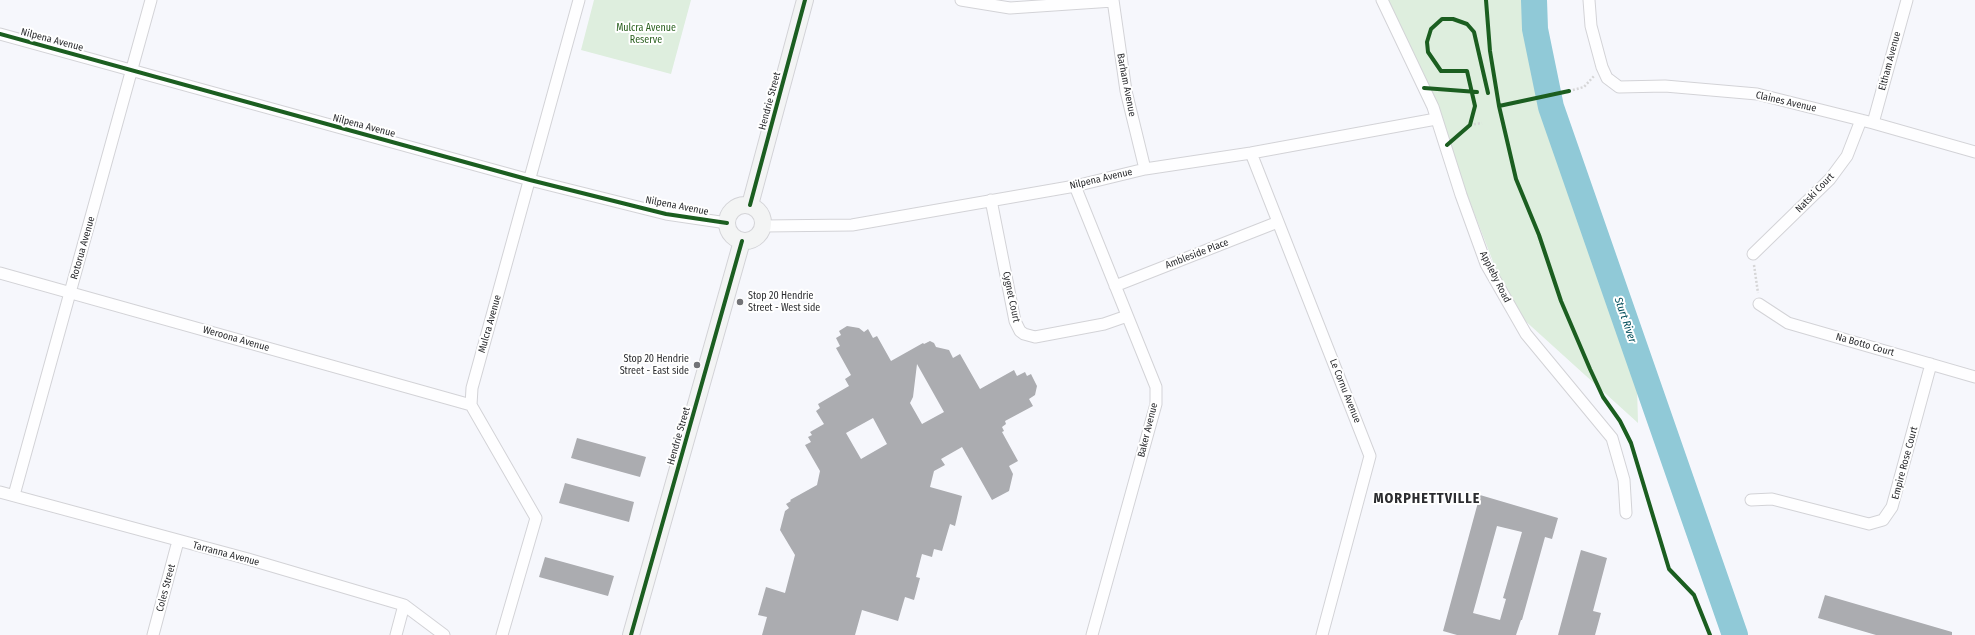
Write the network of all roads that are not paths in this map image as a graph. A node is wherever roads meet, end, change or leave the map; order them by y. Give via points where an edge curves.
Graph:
1 (151, 0) edge
2 (579, 0) edge
3 (805, 0) edge
4 (961, 0) edge
5 (1113, 0) edge
6 (1382, 0) edge
7 (1589, 0) edge
8 (1907, 0) edge
9 (0, 34) edge
10 (132, 71) junction
11 (1436, 119) junction
12 (1860, 120) junction
13 (1873, 123) junction
14 (1975, 152) edge
15 (1251, 153) junction
16 (1145, 169) junction
17 (530, 180) junction
18 (1075, 186) junction
19 (992, 200) junction
20 (750, 205) junction
21 (1278, 222) junction
22 (727, 223) junction
23 (764, 226) junction
24 (742, 242) junction
25 (1753, 254) road end
26 (0, 273) edge
27 (1115, 286) junction
28 (70, 292) junction
29 (1759, 304) road end
30 (1127, 316) junction
31 (1931, 364) junction
32 (1975, 377) edge
33 (471, 405) junction
34 (0, 492) edge
35 (14, 496) junction
36 (1751, 500) dead end
37 (1626, 513) dead end
38 (178, 541) junction
39 (404, 605) junction
40 (153, 635) edge
41 (396, 635) edge
42 (444, 635) edge
43 (502, 635) edge
44 (631, 635) edge
45 (1092, 635) edge
46 (1322, 635) edge

1 - 10 street, Rotorua Avenue
2 - 17 street, Mulcra Avenue
3 - 20 street, Hendrie Street
4 - 5 street, Barham Avenue via 1010,8
5 - 16 street, Barham Avenue via 1126,91
6 - 11 street, Appleby Road via 1433,107
7 - 12 street, Claines Avenue via 1591,26 1602,67 1607,78 1619,87 1665,86 1757,94
8 - 13 street, Eltham Avenue
9 - 10 street, Nilpena Avenue
10 - 17 street, Nilpena Avenue
10 - 28 street, Rotorua Avenue
11 - 15 street, Nilpena Avenue
11 - 37 street, Appleby Road via 1486,264 1526,334 1612,438 1624,480
12 - 13 street, Claines Avenue
12 - 25 street, Natski Court via 1847,156 1830,179
13 - 14 street, Claines Avenue
15 - 16 street, Nilpena Avenue
15 - 21 street, Le Cornu Avenue
16 - 18 street, Nilpena Avenue
17 - 22 street, Nilpena Avenue via 666,214
17 - 33 street, Mulcra Avenue via 472,388
18 - 19 street, Nilpena Avenue
18 - 27 street, Baker Avenue
19 - 23 street, Nilpena Avenue via 852,225
19 - 30 street, Cygnet Court via 1015,321 1020,331 1035,336 1104,324
20 - 22 street via 735,208 728,216
20 - 23 street via 759,211
21 - 27 street, Ambleside Place
21 - 46 street, Le Cornu Avenue via 1370,456
22 - 24 street via 731,235
23 - 24 street via 755,239
24 - 44 street, Hendrie Street
26 - 28 street, Weroona Avenue
27 - 30 street, Baker Avenue
28 - 33 street, Weroona Avenue
28 - 35 street, Rotorua Avenue
29 - 31 street, Na Botto Court via 1788,323
30 - 45 street, Baker Avenue via 1156,387 1156,404
31 - 32 street, Na Botto Court
31 - 36 street, Empire Rose Court via 1892,507 1883,520 1869,524 1772,499
33 - 43 street via 536,518
34 - 35 street, Tarranna Avenue
35 - 38 street, Tarranna Avenue
38 - 39 street, Tarranna Avenue
38 - 40 street, Coles Street
39 - 41 street
39 - 42 street, Tarranna Avenue

